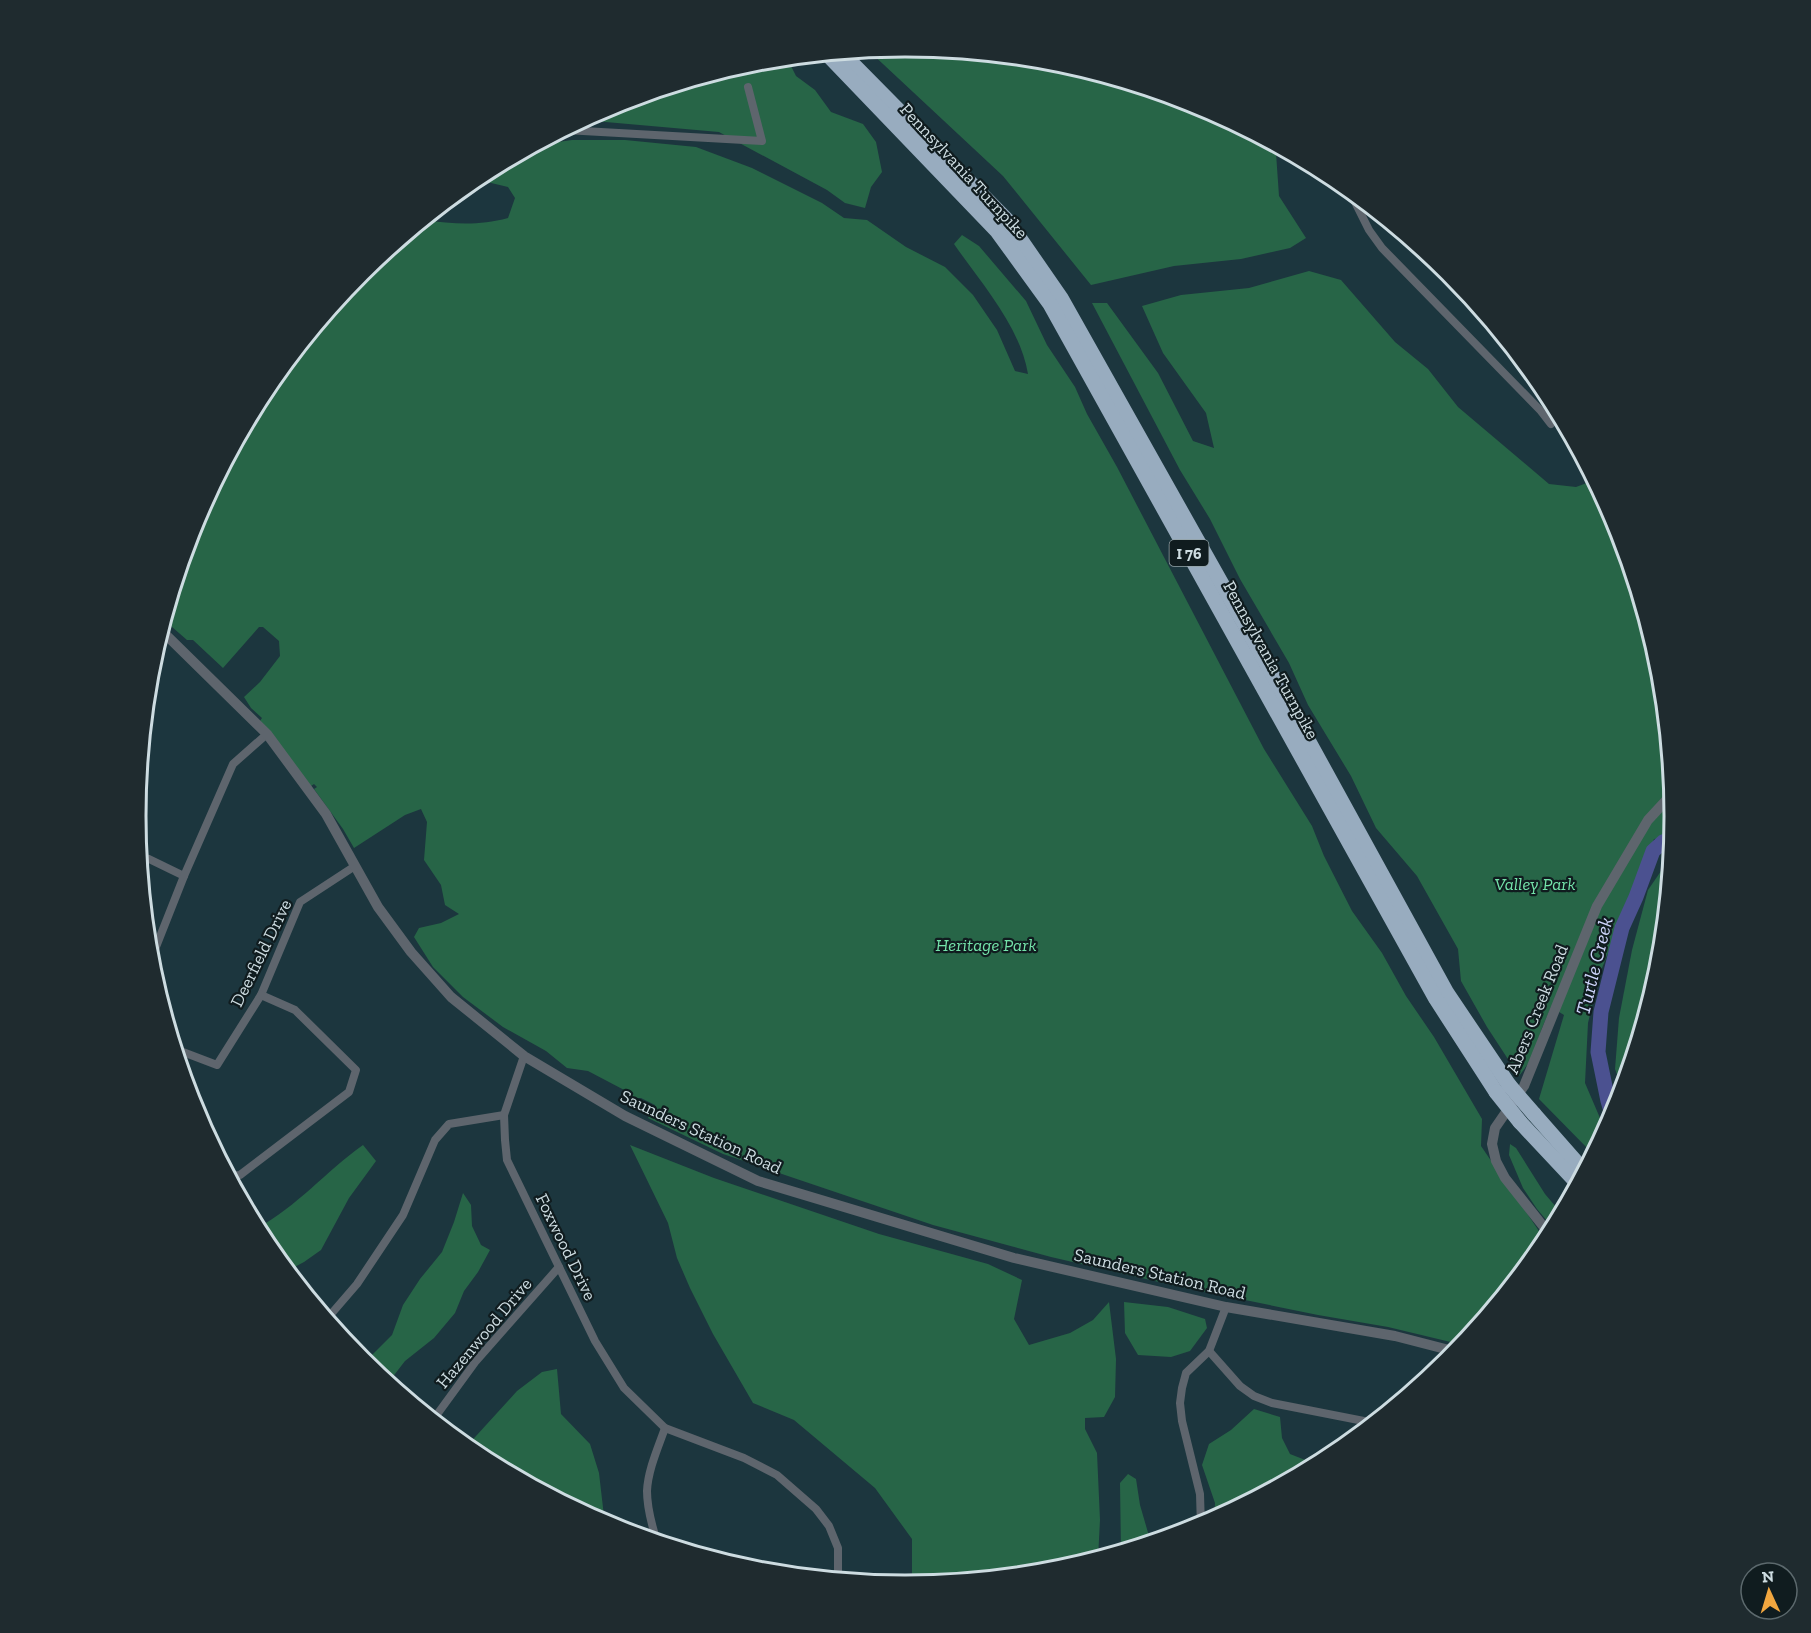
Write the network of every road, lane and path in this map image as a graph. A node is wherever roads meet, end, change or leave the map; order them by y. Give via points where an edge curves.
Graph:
1 (849, 60) edge
2 (834, 61) edge
3 (748, 87) dead end
4 (579, 131) edge
5 (1357, 206) edge
6 (1551, 424) dead end
7 (168, 637) edge
8 (267, 734) junction
9 (1664, 802) edge
10 (149, 859) dead end
11 (355, 866) junction
12 (184, 876) junction
13 (157, 944) edge
14 (261, 995) junction
15 (183, 1052) edge
16 (524, 1056) junction
17 (1502, 1088) junction
18 (504, 1115) junction
19 (1527, 1118) junction
20 (1579, 1166) edge
21 (237, 1175) edge
22 (1573, 1178) edge
23 (1544, 1227) edge
24 (559, 1267) junction
25 (1226, 1307) junction
26 (332, 1313) dead end
27 (1447, 1349) edge
28 (1209, 1351) junction
29 (437, 1414) edge
30 (1365, 1421) edge
31 (665, 1428) junction
32 (1201, 1516) edge
33 (655, 1533) edge
34 (838, 1573) edge

1 - 17 highway, Pennsylvania Turnpike / I 76 via 1007,220 1061,298
2 - 17 highway, Pennsylvania Turnpike / I 76 via 997,231 1050,304 1436,999
3 - 4 street via 762,141
5 - 6 street via 1382,248
7 - 8 street, Saunders Station Road
8 - 11 street, Saunders Station Road via 326,814
8 - 12 street via 233,764
9 - 23 street, Abers Creek Road via 1648,820 1597,906 1524,1086 1495,1128 1492,1144 1496,1161
10 - 12 street
11 - 14 street, Deerfield Drive via 300,902
11 - 16 street, Saunders Station Road via 378,907 444,990
12 - 13 street
14 - 15 street, Deerfield Drive via 217,1065
14 - 21 street via 296,1010 356,1070 349,1092
16 - 18 street, Foxwood Drive
16 - 25 street, Saunders Station Road via 625,1116 758,1181 1014,1258
17 - 19 highway, Pennsylvania Turnpike / I 76, bridge
18 - 24 street, Foxwood Drive via 507,1160
18 - 26 street via 449,1124 435,1140 403,1215 357,1284
19 - 20 highway, Pennsylvania Turnpike / I 76
19 - 22 highway, Pennsylvania Turnpike / I 76
24 - 29 street, Hazenwood Drive via 476,1361
24 - 31 street, Foxwood Drive via 595,1341 624,1389
25 - 27 street, Saunders Station Road via 1395,1336
25 - 28 street
28 - 30 street via 1254,1396
28 - 32 street via 1186,1373 1180,1403 1200,1494
31 - 33 street via 647,1491
31 - 34 street, Foxwood Drive via 777,1475 816,1509 829,1526 838,1548

